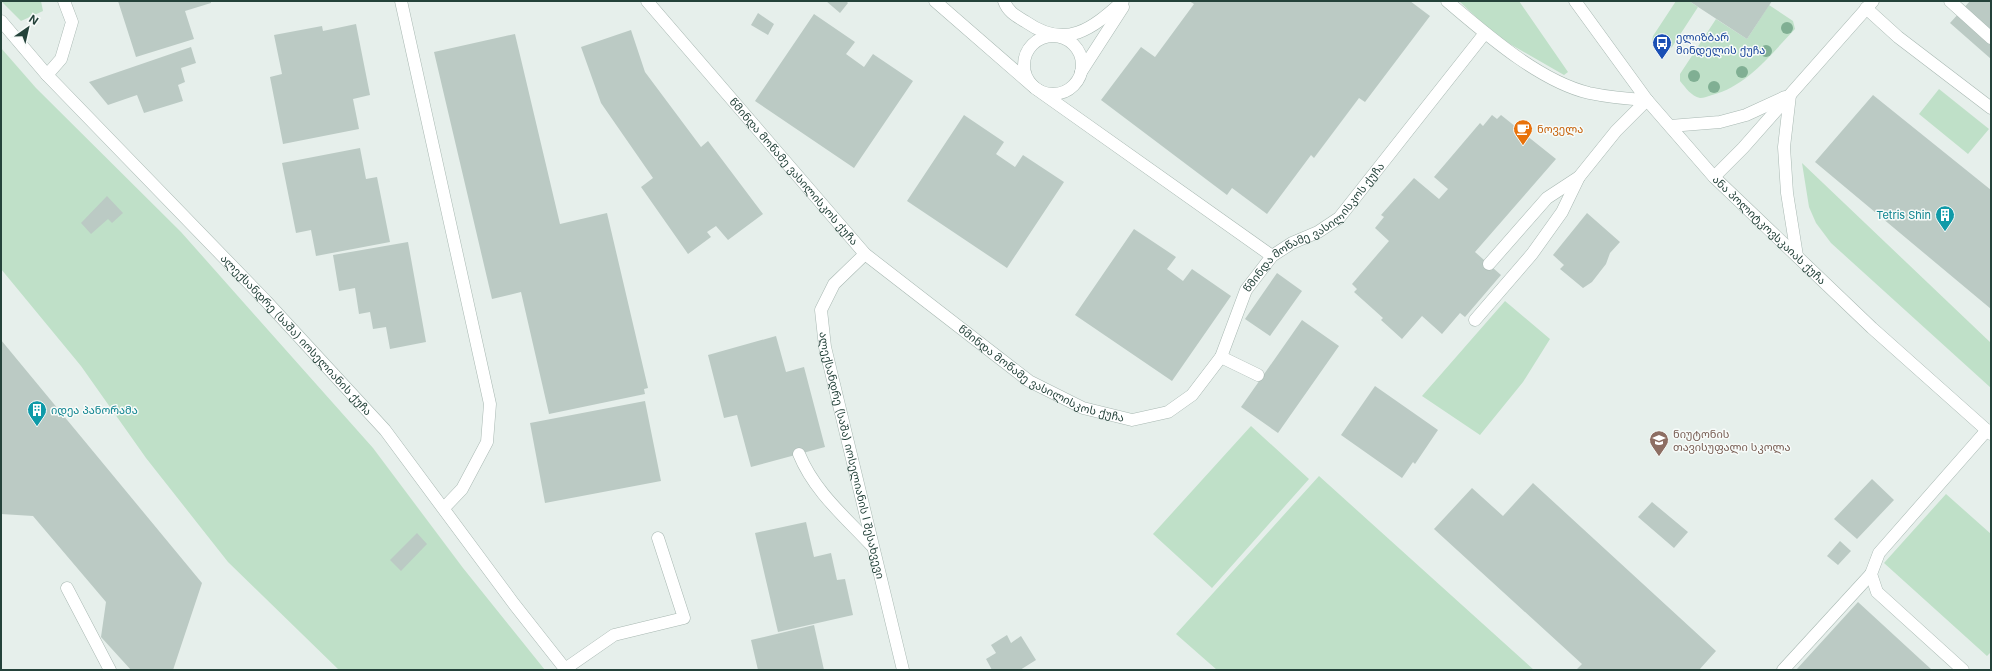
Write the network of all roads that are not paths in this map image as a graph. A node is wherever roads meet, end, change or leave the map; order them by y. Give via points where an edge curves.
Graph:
1 (64, 1) edge
2 (401, 1) edge
3 (647, 1) edge
4 (935, 1) edge
5 (1004, 1) edge
6 (1124, 1) edge
7 (1127, 1) edge
8 (1447, 1) edge
9 (1575, 1) edge
10 (1950, 1) edge
11 (1869, 4) edge
12 (1, 21) edge
13 (1485, 34) junction
14 (1058, 37) junction
15 (1991, 38) edge
16 (1081, 72) junction
17 (47, 75) junction
18 (1035, 88) junction
19 (1790, 95) junction
20 (1647, 100) junction
21 (1991, 108) edge
22 (1670, 126) junction
23 (1579, 177) junction
24 (1714, 178) junction
25 (865, 254) junction
26 (1272, 256) junction
27 (1797, 256) junction
28 (1489, 264) dead end
29 (1476, 320) dead end
30 (1221, 357) junction
31 (1258, 375) dead end
32 (1989, 432) edge
33 (799, 454) dead end
34 (444, 508) junction
35 (658, 538) dead end
36 (872, 545) junction
37 (1871, 574) junction
38 (67, 588) dead end
39 (110, 670) edge
40 (565, 670) edge
41 (903, 670) edge
42 (1783, 670) edge
43 (1963, 670) edge

1 - 17 street via 72,22 61,59
2 - 34 street via 490,404 487,442 462,488
3 - 25 street, წმინდა მოწამე ვასილისკოს ქუჩა
4 - 18 street
5 - 14 street via 1007,9 1030,26
6 - 14 street via 1101,22 1079,33
7 - 16 street
8 - 13 street
9 - 20 street, ანა პოლიტკოვსკაიას ქუჩა
10 - 15 street
11 - 19 street
11 - 21 street via 1898,37
12 - 17 street, ალექსანდრე (საშა) იოსელიანის ქუჩა
13 - 20 street via 1549,77 1573,88 1589,93
13 - 26 street, წმინდა მოწამე ვასილისკოს ქუჩა via 1339,218
14 - 16 street via 1067,40 1079,54
14 - 18 street via 1040,40 1026,54 1024,72
16 - 18 street via 1077,81 1063,93 1044,93
17 - 34 street, ალექსანდრე (საშა) იოსელიანის ქუჩა via 266,301 386,430
18 - 26 street
19 - 22 street via 1746,115 1720,122
19 - 24 street
19 - 27 street via 1784,147 1787,193
20 - 22 street, ანა პოლიტკოვსკაიას ქუჩა
20 - 23 street via 1616,131
22 - 24 street, ანა პოლიტკოვსკაიას ქუჩა
23 - 28 street via 1547,198
23 - 29 street via 1562,212 1536,248
24 - 27 street, ანა პოლიტკოვსკაიას ქუჩა
25 - 30 street, წმინდა მოწამე ვასილისკოს ქუჩა via 1029,381 1083,408 1132,420 1168,412 1192,395
25 - 36 street, ალექსანდრე (საშა) იოსელიანის I შესახვევი via 834,284 821,310 825,347
26 - 30 street, წმინდა მოწამე ვასილისკოს ქუჩა via 1246,290
27 - 32 street, ანა პოლიტკოვსკაიას ქუჩა via 1872,328
30 - 31 street
32 - 37 street via 1879,553
33 - 36 street via 805,468 824,495
34 - 40 street, ალექსანდრე (საშა) იოსელიანის ქუჩა
35 - 40 street via 684,618 614,635
36 - 41 street, ალექსანდრე (საშა) იოსელიანის I შესახვევი
37 - 42 street
37 - 43 street via 1877,592
38 - 39 street

